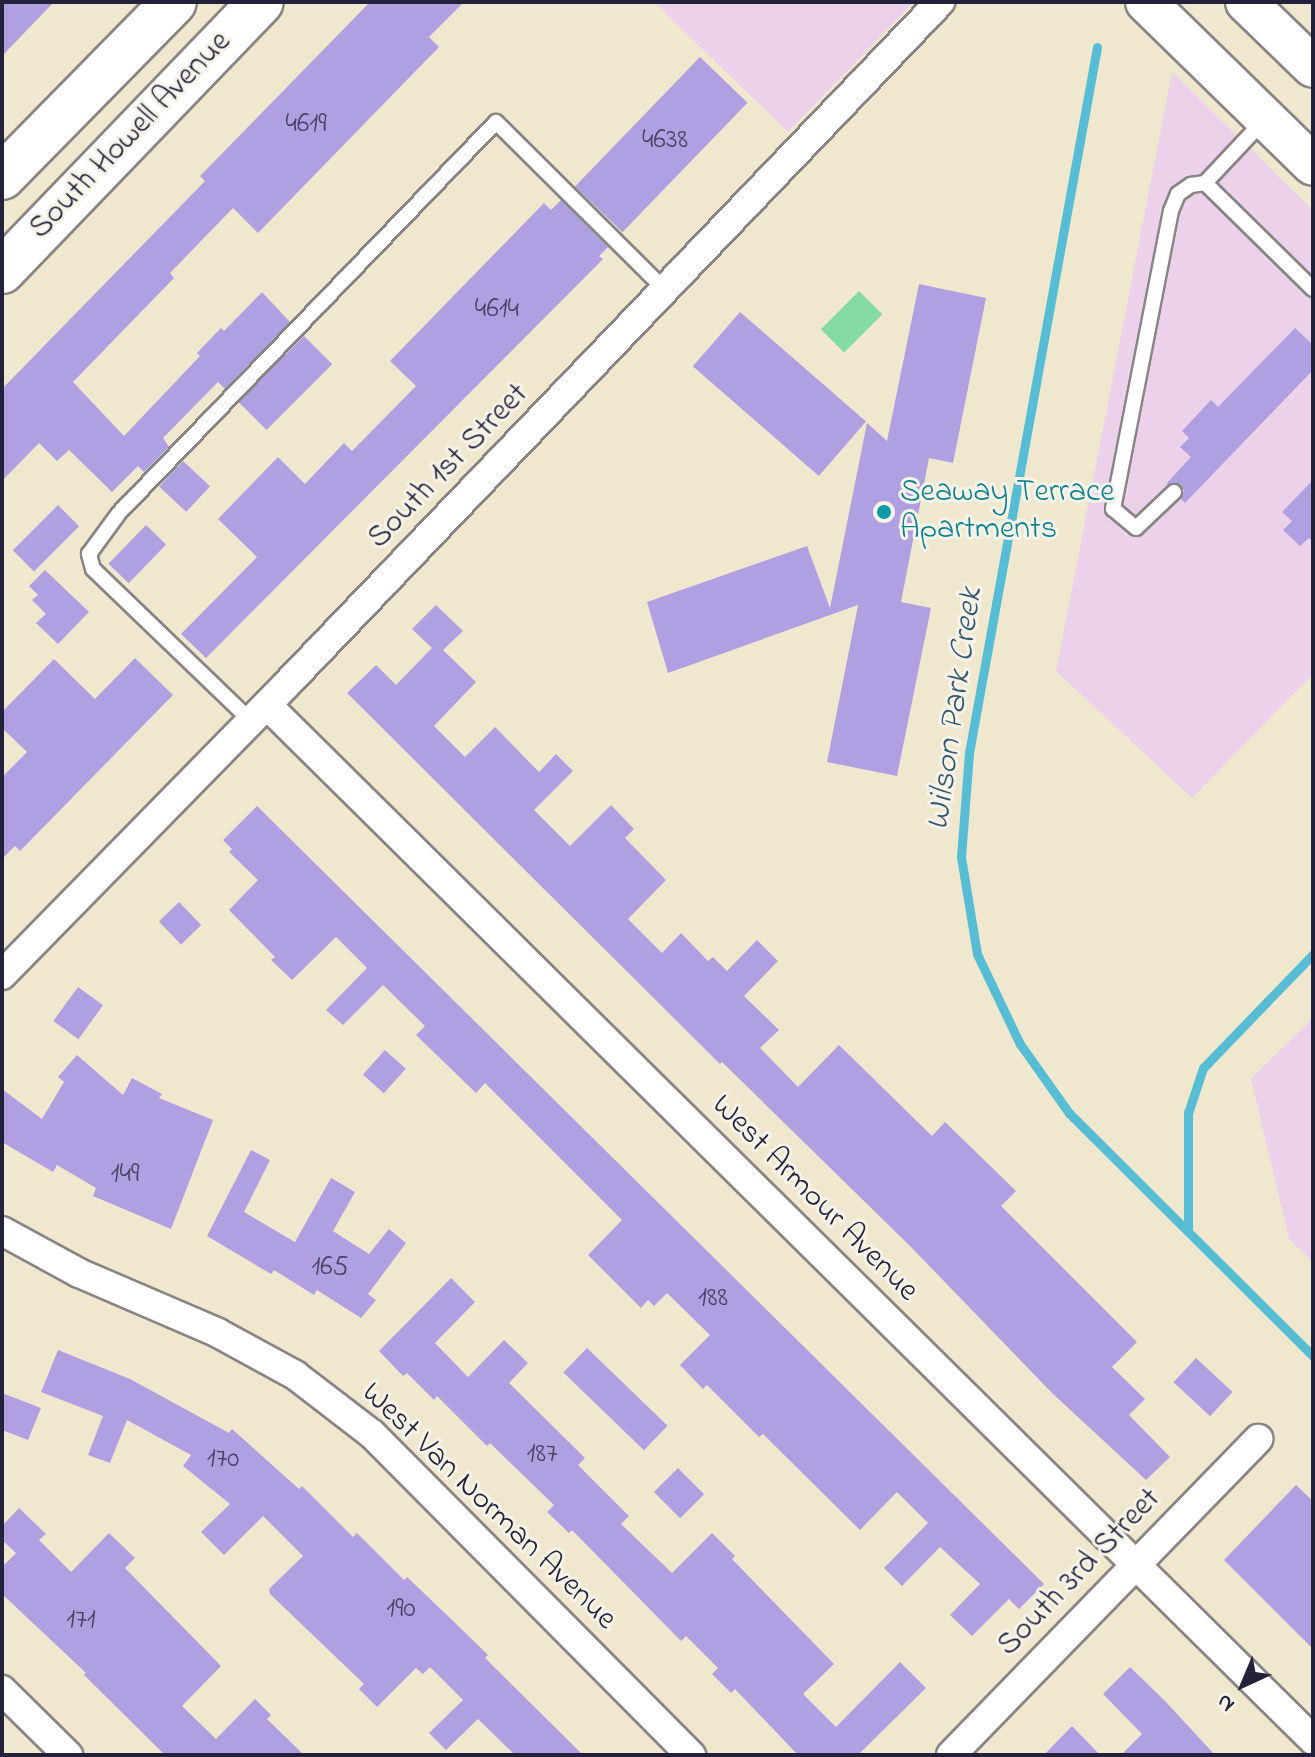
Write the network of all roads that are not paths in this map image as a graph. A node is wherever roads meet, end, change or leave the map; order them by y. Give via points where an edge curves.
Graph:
1 (261, 2) edge
2 (940, 2) edge
3 (1146, 2) edge
4 (1246, 2) edge
5 (170, 6) edge
6 (211, 54) junction
7 (1313, 67) edge
8 (1265, 118) junction
9 (1313, 165) edge
10 (2, 177) edge
11 (1205, 183) junction
12 (2, 271) edge
13 (1313, 289) edge
14 (665, 290) junction
15 (1174, 492) dead end
16 (258, 713) junction
17 (2, 975) edge
18 (2, 1231) edge
19 (1258, 1439) dead end
20 (1135, 1565) junction
21 (2, 1690) edge
22 (1313, 1740) edge
23 (68, 1755) edge
24 (691, 1755) edge
25 (951, 1755) edge

1 - 6 main road, South Howell Avenue
2 - 14 street, South 1st Street
3 - 8 main road
4 - 7 main road
5 - 6 main road
5 - 10 main road, South Howell Avenue
6 - 12 main road, South Howell Avenue
8 - 9 main road
8 - 11 lane
11 - 13 lane
11 - 15 lane via 1178,194 1171,211 1113,509 1136,528
14 - 16 street, South 1st Street
14 - 16 lane via 496,122 119,513 89,554 93,569
16 - 17 street, South 1st Street
16 - 20 street, West Armour Avenue
18 - 24 street, West Van Norman Avenue via 295,1375 372,1434
19 - 20 street, South 3rd Street
20 - 22 street, West Armour Avenue
20 - 25 street, South 3rd Street
21 - 23 street

